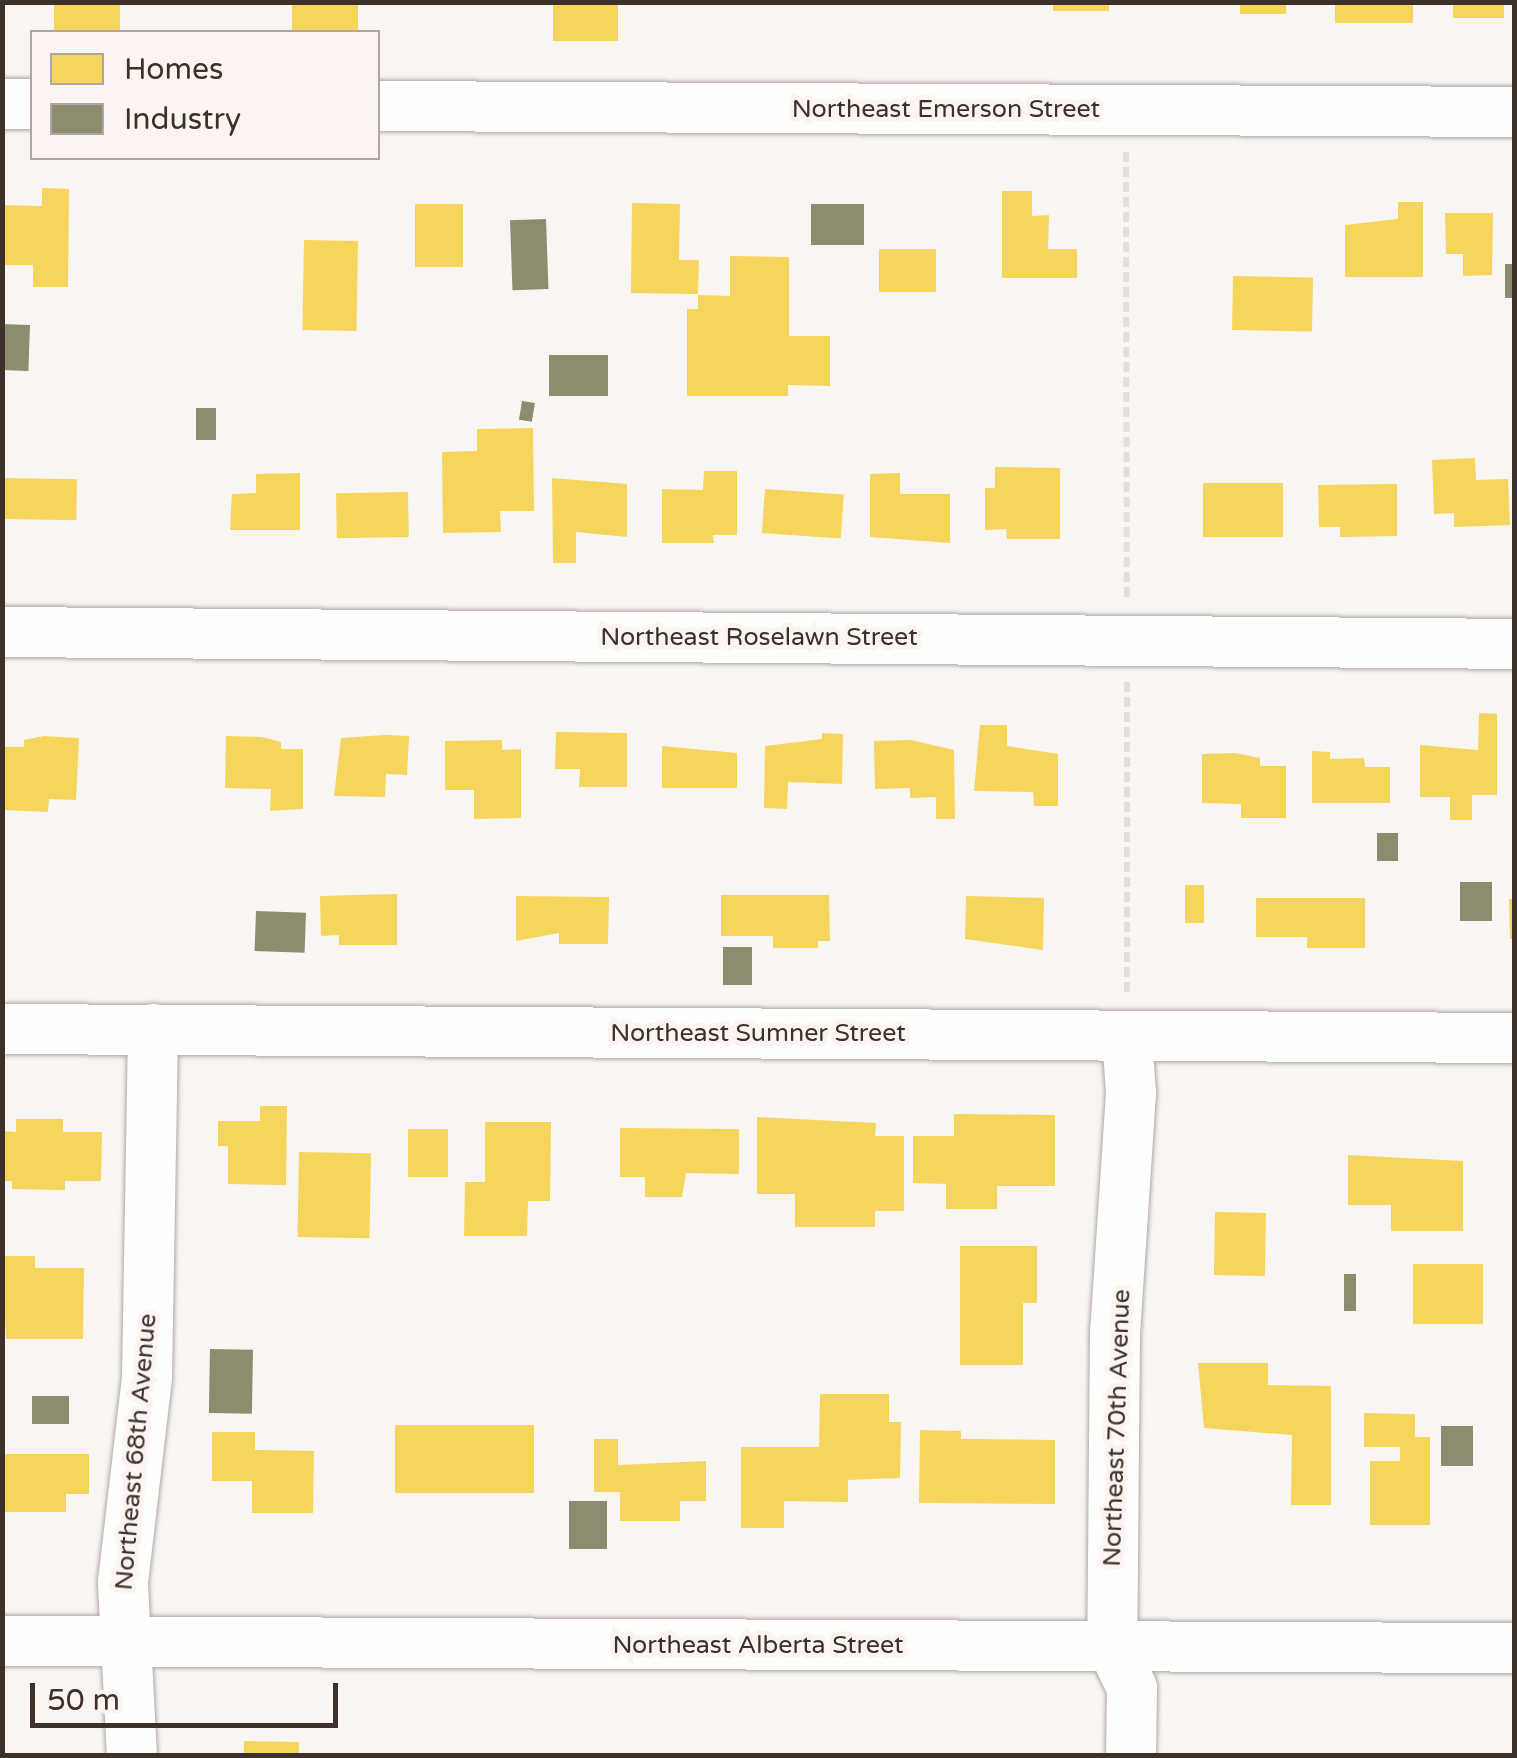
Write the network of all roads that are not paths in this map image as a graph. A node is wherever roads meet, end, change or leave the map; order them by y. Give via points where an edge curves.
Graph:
1 (2, 104) edge
2 (30, 104) edge
3 (380, 106) edge
4 (1514, 112) edge
5 (2, 632) edge
6 (1514, 644) edge
7 (2, 1029) edge
8 (153, 1029) junction
9 (1127, 1036) junction
10 (1514, 1038) edge
11 (2, 1641) edge
12 (122, 1642) junction
13 (1112, 1646) junction
14 (1514, 1648) edge
15 (132, 1756) edge
16 (1131, 1756) edge

1 - 2 street
3 - 4 street, Northeast Emerson Street
5 - 6 street, Northeast Roselawn Street
7 - 8 street, Northeast Sumner Street
8 - 9 street, Northeast Sumner Street
8 - 12 street, Northeast 68th Avenue via 147,1377
9 - 10 street, Northeast Sumner Street
9 - 13 street, Northeast 70th Avenue via 1131,1092 1115,1330
11 - 12 street, Northeast Alberta Street
12 - 13 street, Northeast Alberta Street
12 - 15 street, Northeast 68th Avenue
13 - 14 street, Northeast Alberta Street
13 - 16 street, Northeast 70th Avenue via 1132,1688

